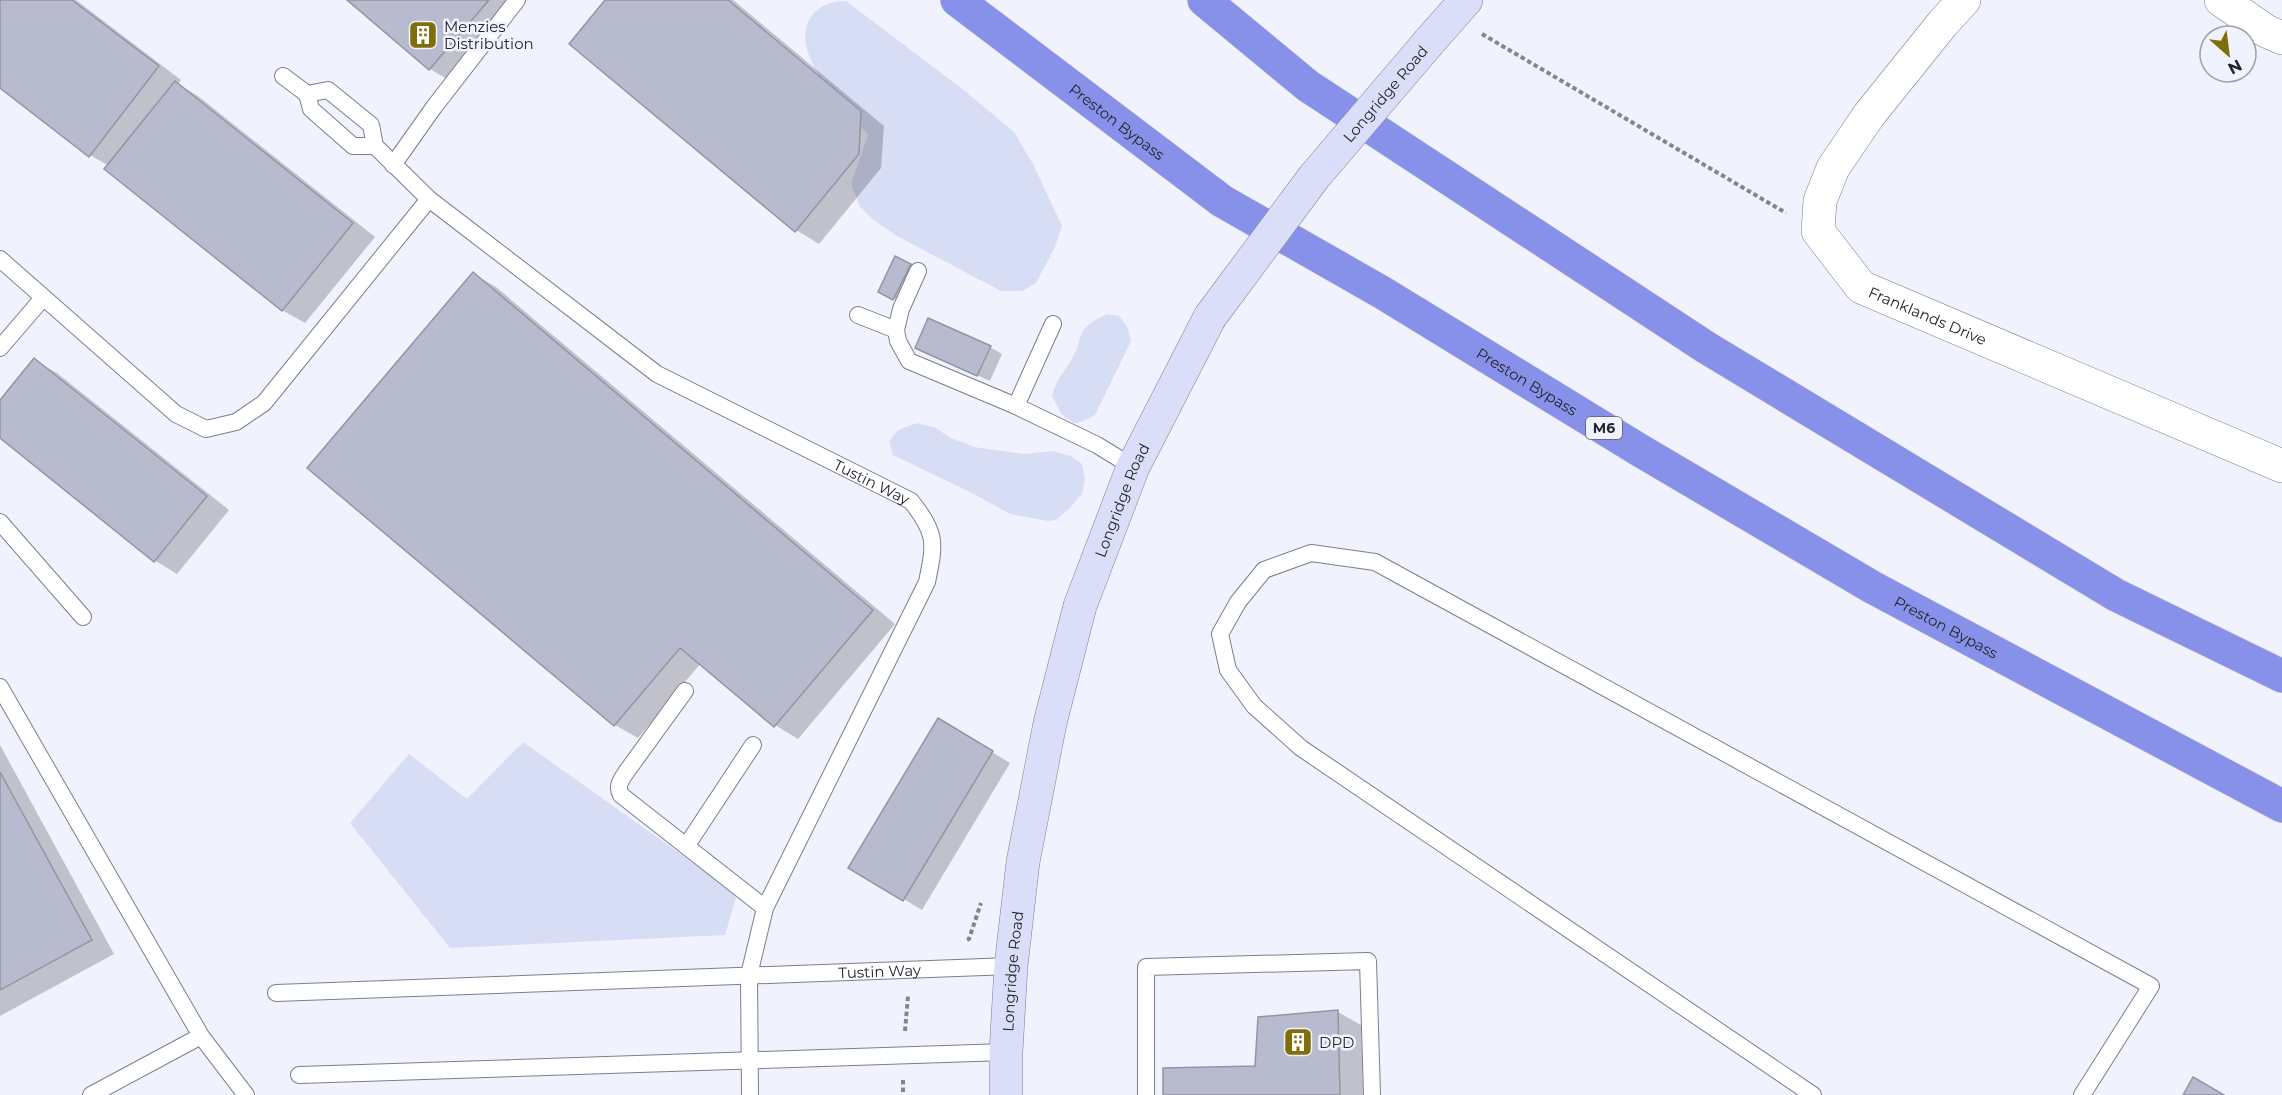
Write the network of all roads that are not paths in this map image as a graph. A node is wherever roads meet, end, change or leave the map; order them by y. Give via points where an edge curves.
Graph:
1 (517, 0) edge
2 (957, 0) edge
3 (1204, 0) edge
4 (1964, 0) edge
5 (2221, 0) edge
6 (1459, 8) edge
7 (2282, 38) edge
8 (284, 76) dead end
9 (308, 94) junction
10 (375, 146) junction
11 (393, 165) junction
12 (429, 199) junction
13 (0, 259) edge
14 (918, 271) dead end
15 (44, 298) junction
16 (858, 315) dead end
17 (1053, 324) dead end
18 (896, 330) junction
19 (0, 348) edge
20 (1016, 406) junction
21 (1133, 466) junction
22 (2282, 466) edge
23 (0, 522) edge
24 (83, 617) dead end
25 (2282, 676) edge
26 (0, 687) edge
27 (685, 691) dead end
28 (753, 745) dead end
29 (2282, 806) edge
30 (687, 845) junction
31 (765, 908) junction
32 (1011, 966) junction
33 (748, 975) junction
34 (276, 993) dead end
35 (201, 1036) junction
36 (1006, 1052) junction
37 (750, 1061) junction
38 (299, 1075) dead end
39 (91, 1095) edge
40 (246, 1095) edge
41 (750, 1095) edge
42 (1006, 1095) edge
43 (1146, 1095) edge
44 (1372, 1095) edge
45 (1813, 1095) edge
46 (2082, 1095) edge

1 - 11 lane
2 - 29 highway, Preston Bypass / M6 via 1222,201 1383,293 1872,587
3 - 25 highway via 1308,86 1707,348 2116,596
4 - 22 street, Franklands Drive via 1869,115 1833,168 1820,201 1818,231 1861,287
5 - 7 street
6 - 21 main road, Longridge Road, bridge via 1314,177 1210,317
8 - 9 lane
9 - 10 lane via 311,109 353,146
9 - 10 lane, Tustin Way via 328,90 370,125
10 - 11 lane, Tustin Way
11 - 12 lane, Tustin Way
12 - 15 lane via 264,403 236,422 206,429 176,414
12 - 31 lane, Tustin Way via 657,374 911,501 927,521 934,549 927,582
13 - 15 lane
14 - 18 lane
15 - 19 lane
16 - 18 lane
17 - 20 lane
18 - 20 lane via 909,361
20 - 21 lane
21 - 32 main road, Longridge Road via 1080,606 1050,723 1023,862
23 - 24 lane
26 - 35 lane
27 - 30 lane via 618,789
28 - 30 lane
30 - 31 lane
31 - 33 lane, Tustin Way
32 - 33 lane, Tustin Way
32 - 36 main road, Longridge Road
33 - 34 lane
33 - 37 lane, Tustin Way
35 - 39 lane
35 - 40 lane
36 - 37 lane
36 - 42 main road, Longridge Road
37 - 38 lane
37 - 41 lane, Tustin Way
43 - 44 lane via 1146,966 1368,961
45 - 46 lane via 1301,748 1254,706 1228,670 1220,634 1238,602 1264,570 1311,553 1375,562 2151,986

